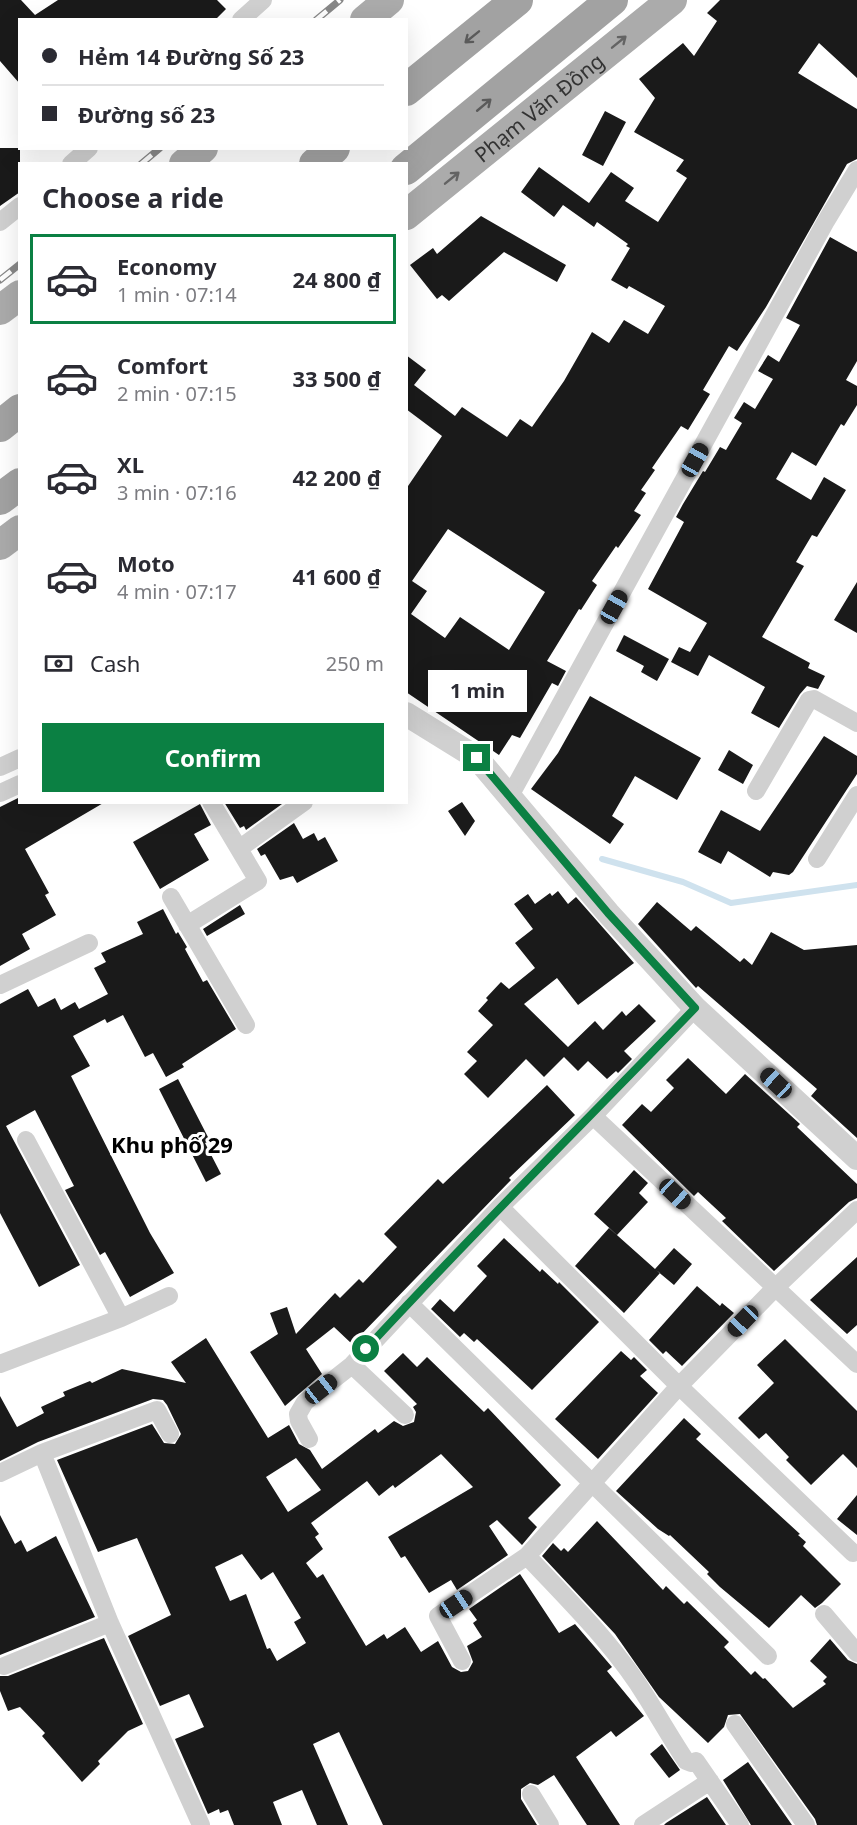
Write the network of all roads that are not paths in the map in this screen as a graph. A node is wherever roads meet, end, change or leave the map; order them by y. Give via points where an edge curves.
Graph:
1 (263, 0) edge
2 (389, 0) edge
3 (517, 0) edge
4 (612, 0) edge
5 (672, 0) edge
6 (243, 18) edge
7 (367, 18) edge
8 (408, 88) edge
9 (87, 150) edge
10 (201, 150) edge
11 (332, 150) edge
12 (73, 162) edge
13 (186, 162) edge
14 (317, 162) edge
15 (408, 167) edge
16 (857, 170) edge
17 (18, 208) edge
18 (408, 213) edge
19 (0, 222) edge
20 (18, 296) edge
21 (0, 310) edge
22 (18, 412) edge
23 (0, 426) edge
24 (18, 486) edge
25 (0, 499) edge
26 (18, 532) edge
27 (0, 546) edge
28 (408, 715) edge
29 (857, 723) edge
30 (18, 759) edge
31 (0, 767) edge
32 (18, 785) edge
33 (756, 791) dead end
34 (0, 793) edge
35 (857, 795) edge
36 (510, 796) junction
37 (212, 804) edge
38 (301, 804) edge
39 (240, 848) junction
40 (817, 859) dead end
41 (171, 897) dead end
42 (187, 925) junction
43 (89, 943) dead end
44 (0, 985) edge
45 (695, 1008) junction
46 (246, 1025) dead end
47 (593, 1116) junction
48 (26, 1140) dead end
49 (857, 1158) edge
50 (500, 1207) junction
51 (857, 1209) edge
52 (775, 1288) junction
53 (169, 1296) dead end
54 (409, 1303) junction
55 (121, 1318) junction
56 (0, 1364) edge
57 (857, 1364) edge
58 (352, 1365) junction
59 (679, 1386) junction
60 (405, 1415) dead end
61 (170, 1434) dead end
62 (309, 1439) dead end
63 (42, 1453) junction
64 (0, 1473) edge
65 (591, 1484) junction
66 (853, 1553) dead end
67 (527, 1556) junction
68 (824, 1614) dead end
69 (110, 1623) junction
70 (857, 1653) edge
71 (768, 1656) dead end
72 (462, 1661) dead end
73 (4, 1666) dead end
74 (735, 1724) dead end
75 (710, 1781) junction
76 (531, 1794) dead end
77 (201, 1825) edge
78 (550, 1825) edge
79 (643, 1825) edge
80 (740, 1825) edge
81 (806, 1825) edge

1 - 6 street
2 - 7 main road
3 -> 8 highway
15 -> 4 highway, Phạm Văn Đồng
18 -> 5 main road, Phạm Văn Đồng
9 - 12 street
10 - 13 main road
11 - 14 highway
16 - 36 street
17 - 19 street
20 - 21 main road
22 - 23 highway
24 - 25 highway
26 - 27 main road
28 - 36 street via 477,758
29 - 33 street via 814,699 807,702
30 - 31 street
32 - 34 street
35 - 40 street
36 - 45 street via 608,913
37 - 39 street
38 - 39 street
39 - 42 street via 258,881
41 - 42 street
42 - 46 street
43 - 44 street
45 - 47 street
45 - 49 street
47 - 50 street
47 - 52 street
48 - 55 street
50 - 54 street
50 - 59 street
51 - 52 street
52 - 57 street
52 - 59 street
53 - 55 street
54 - 58 street
54 - 65 street
55 - 56 street
58 - 60 street
58 - 62 street via 305,1402 298,1414
59 - 65 street
59 - 66 street
61 - 63 street via 157,1410
63 - 64 street
63 - 69 street
65 - 67 street
65 - 71 street
67 - 72 street via 438,1616
67 - 75 street via 593,1627 647,1697 686,1761 694,1762
68 - 70 street
69 - 73 street
69 - 77 street
74 - 81 street
75 - 79 street
75 - 80 street
76 - 78 street

